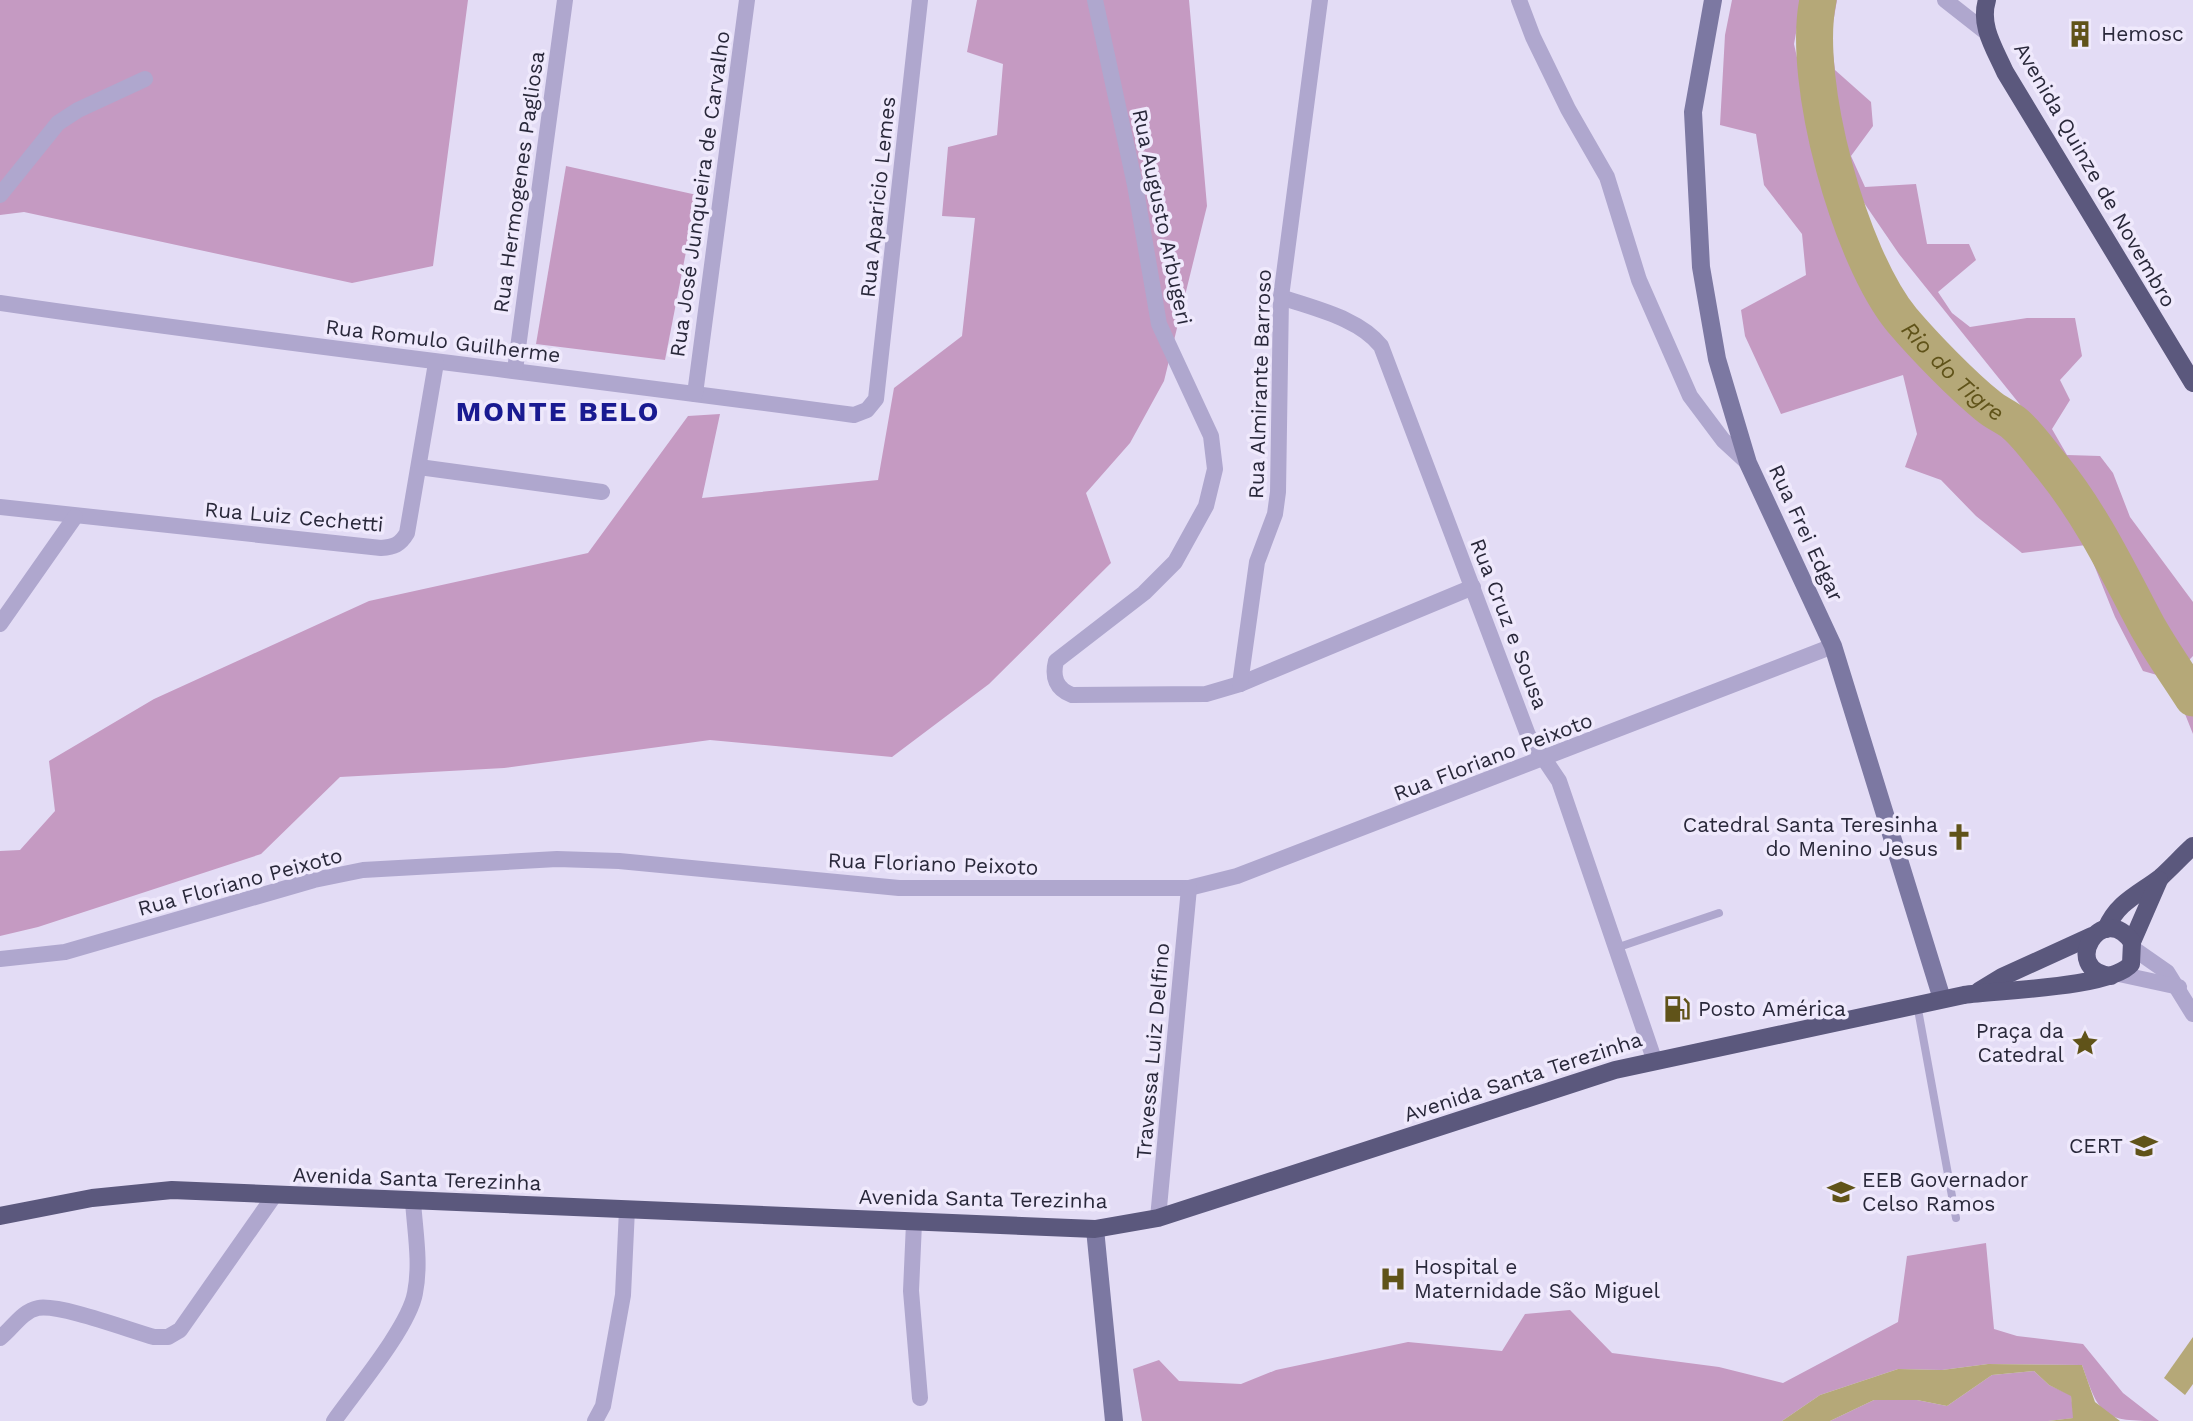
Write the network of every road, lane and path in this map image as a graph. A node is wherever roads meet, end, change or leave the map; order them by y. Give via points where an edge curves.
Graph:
1 (565, 0) edge
2 (747, 0) edge
3 (920, 0) edge
4 (1095, 0) edge
5 (1320, 0) edge
6 (1519, 0) edge
7 (1713, 0) edge
8 (1945, 0) edge
9 (1987, 0) edge
10 (1987, 33) junction
11 (145, 79) dead end
12 (0, 195) edge
13 (1282, 296) junction
14 (0, 303) edge
15 (436, 363) junction
16 (516, 370) junction
17 (2193, 383) edge
18 (695, 394) junction
19 (876, 399) joint
20 (1748, 463) junction
21 (419, 467) junction
22 (601, 492) dead end
23 (0, 507) edge
24 (75, 517) junction
25 (1473, 587) junction
26 (0, 624) edge
27 (1833, 646) junction
28 (1240, 684) junction
29 (1543, 761) junction
30 (2193, 846) edge
31 (2161, 876) junction
32 (1189, 888) junction
33 (1719, 913) dead end
34 (2099, 933) junction
35 (2133, 946) junction
36 (1616, 948) junction
37 (0, 959) edge
38 (2115, 975) junction
39 (2179, 987) junction
40 (1977, 993) junction
41 (1942, 999) junction
42 (1917, 1004) junction
43 (2193, 1014) edge
44 (1654, 1059) junction
45 (274, 1196) junction
46 (413, 1201) junction
47 (628, 1209) junction
48 (0, 1216) edge
49 (1158, 1218) junction
50 (1956, 1218) dead end
51 (914, 1223) junction
52 (1095, 1229) junction
53 (0, 1338) edge
54 (920, 1398) dead end
55 (334, 1421) edge
56 (596, 1421) edge
57 (1114, 1421) edge

1 - 16 street, Rua Hermogenes Pagliosa
2 - 18 street, Rua José Junqueira de Carvalho
3 - 19 street, Rua Aparicio Lemes
4 - 28 street, Rua Augusto Arbugeri via 1159,324 1212,436 1215,469 1206,506 1175,562 1152,586 1056,661 1053,673 1062,691 1072,695 1206,694
5 - 13 street, Rua Almirante Barroso
6 - 20 street, Rua Frei Edgar via 1562,97 1607,177 1639,280 1690,396 1723,440
7 - 20 street via 1693,112 1701,268 1717,359
8 - 10 street, Avenida Quinze de Novembro
9 - 10 main road
10 - 17 main road, Avenida Quinze de Novembro via 2005,72
11 - 12 street via 58,123
13 - 25 street, Rua Cruz e Sousa via 1358,326 1381,346
13 - 28 street, Rua Almirante Barroso via 1278,492 1258,562
14 - 15 street, Rua Romulo Guilherme
15 - 16 street, Rua Romulo Guilherme
15 - 21 street, Rua Luiz Cechetti
16 - 18 street, Rua Romulo Guilherme
18 - 19 street, Rua Romulo Guilherme via 854,415 867,410
20 - 27 street, Rua Frei Edgar
21 - 22 street
21 - 24 street, Rua Luiz Cechetti via 407,533 393,547
23 - 24 street, Rua Luiz Cechetti
24 - 26 street
25 - 28 street, Rua Augusto Arbugeri
25 - 29 street, Rua Cruz e Sousa via 1528,735
27 - 29 street, Rua Floriano Peixoto
27 - 41 street, Rua Frei Edgar
29 - 32 street, Rua Floriano Peixoto via 1237,876
29 - 36 street, Rua Cruz e Sousa via 1559,781
30 - 31 main road
31 - 34 main road via 2123,902
31 - 35 main road
32 - 37 street, Rua Floriano Peixoto via 899,888 557,859 363,870 65,951
32 - 49 street, Travessa Luiz Delfino
33 - 36 lane
34 - 35 main road via 2121,931
34 - 38 main road via 2088,943 2087,959 2096,972
34 - 40 main road, Avenida Santa Terezinha
35 - 38 main road via 2131,964
35 - 39 street
36 - 44 street, Rua Cruz e Sousa
38 - 39 street
38 - 40 main road, Avenida Santa Terezinha
39 - 43 street
40 - 41 main road, Avenida Santa Terezinha
41 - 42 main road, Avenida Santa Terezinha
42 - 44 main road, Avenida Santa Terezinha
42 - 50 lane
44 - 49 main road, Avenida Santa Terezinha
45 - 46 main road, Avenida Santa Terezinha
45 - 48 main road, Avenida Santa Terezinha via 172,1190 92,1198
45 - 53 street via 180,1330 169,1337 39,1308 26,1313
46 - 47 main road, Avenida Santa Terezinha
46 - 55 street via 418,1265 415,1297 403,1323
47 - 51 main road, Avenida Santa Terezinha
47 - 56 street via 623,1295 603,1406
49 - 52 main road, Avenida Santa Terezinha
51 - 52 main road, Avenida Santa Terezinha
51 - 54 street via 911,1290
52 - 57 street

